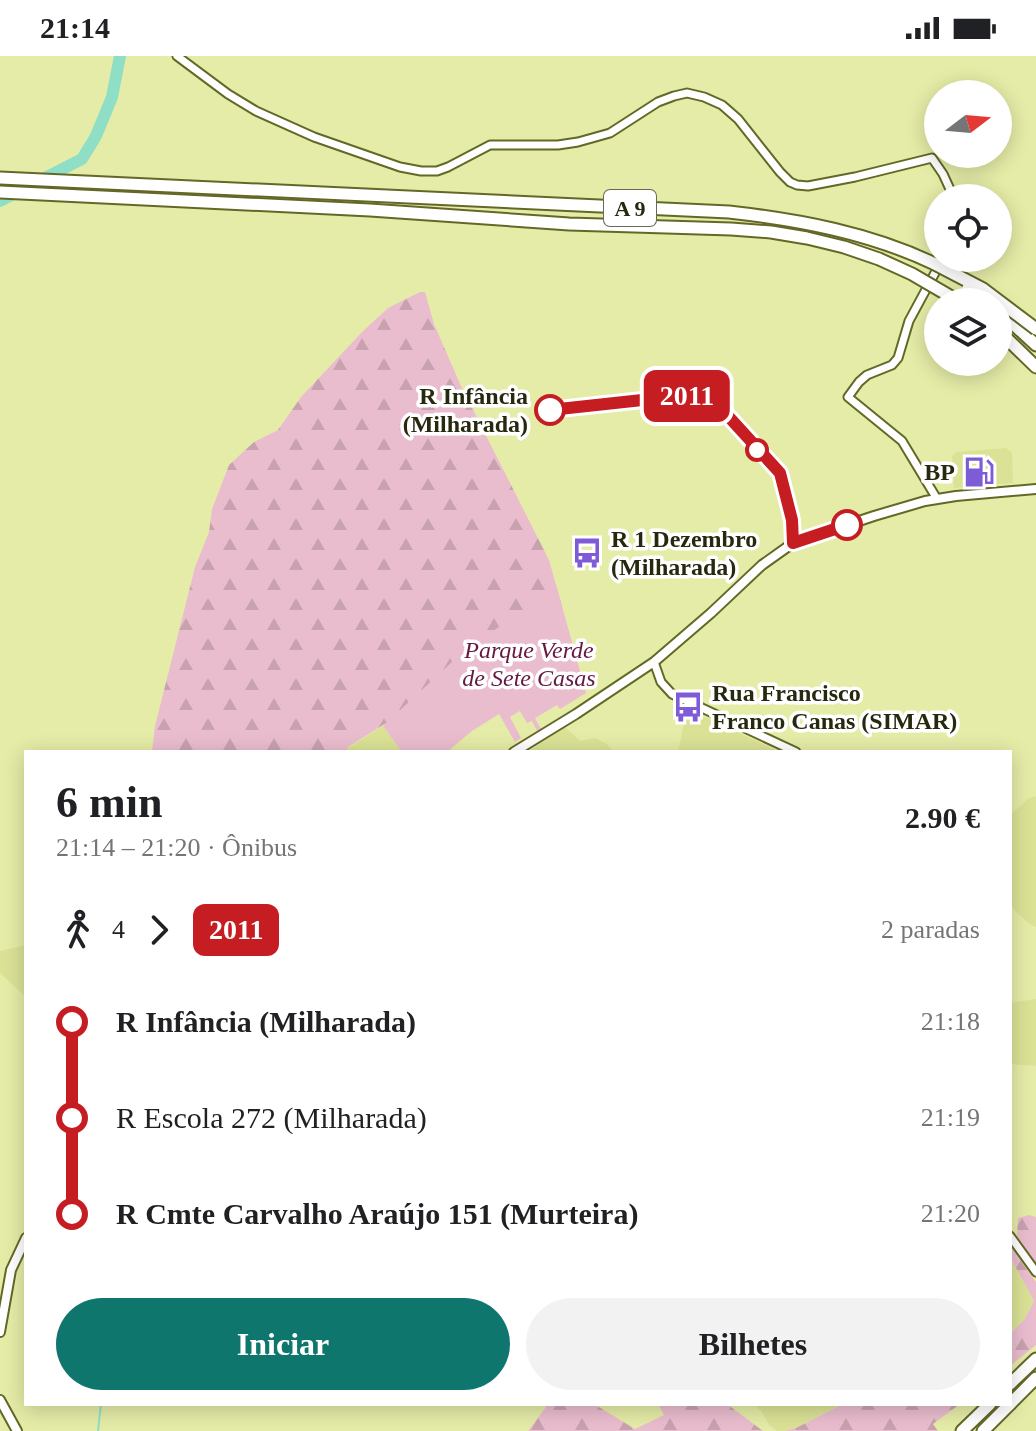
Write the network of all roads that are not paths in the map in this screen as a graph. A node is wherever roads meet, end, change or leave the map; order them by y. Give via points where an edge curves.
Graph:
1 (177, 56) edge
2 (0, 178) edge
3 (948, 184) edge
4 (0, 192) edge
5 (924, 256) edge
6 (934, 272) edge
7 (952, 272) edge
8 (956, 272) edge
9 (936, 288) edge
10 (971, 288) edge
11 (1012, 323) edge
12 (1036, 329) edge
13 (1012, 343) edge
14 (1036, 344) edge
15 (1036, 367) edge
16 (1036, 489) edge
17 (937, 499) junction
18 (654, 662) junction
19 (517, 750) edge
20 (792, 750) edge
21 (1012, 1239) edge
22 (24, 1242) edge
23 (1036, 1272) edge
24 (0, 1332) edge
25 (1036, 1359) edge
26 (1036, 1378) edge
27 (1012, 1382) edge
28 (0, 1400) edge
29 (1012, 1402) edge
30 (988, 1406) edge
31 (1008, 1406) edge
32 (17, 1431) edge
33 (962, 1431) edge
34 (983, 1431) edge

1 - 3 street via 256,111 314,137 421,171 448,167 490,145 558,145 610,133 658,102 687,93 722,105 797,185 932,158
2 - 5 highway, A 9 via 729,212 810,223
4 - 9 highway, A 9, bridge via 771,232 844,247
6 - 17 street via 898,358 867,375 848,397 902,441
7 - 10 highway, A 9, bridge
8 - 12 highway, bridge
11 - 14 highway
13 - 15 highway
16 - 17 main road
17 - 18 main road via 793,543
18 - 19 main road
18 - 20 street via 672,694
21 - 23 street
22 - 24 main road via 11,1270
25 - 27 highway
26 - 29 highway
28 - 32 main road
30 - 33 highway
31 - 34 highway

